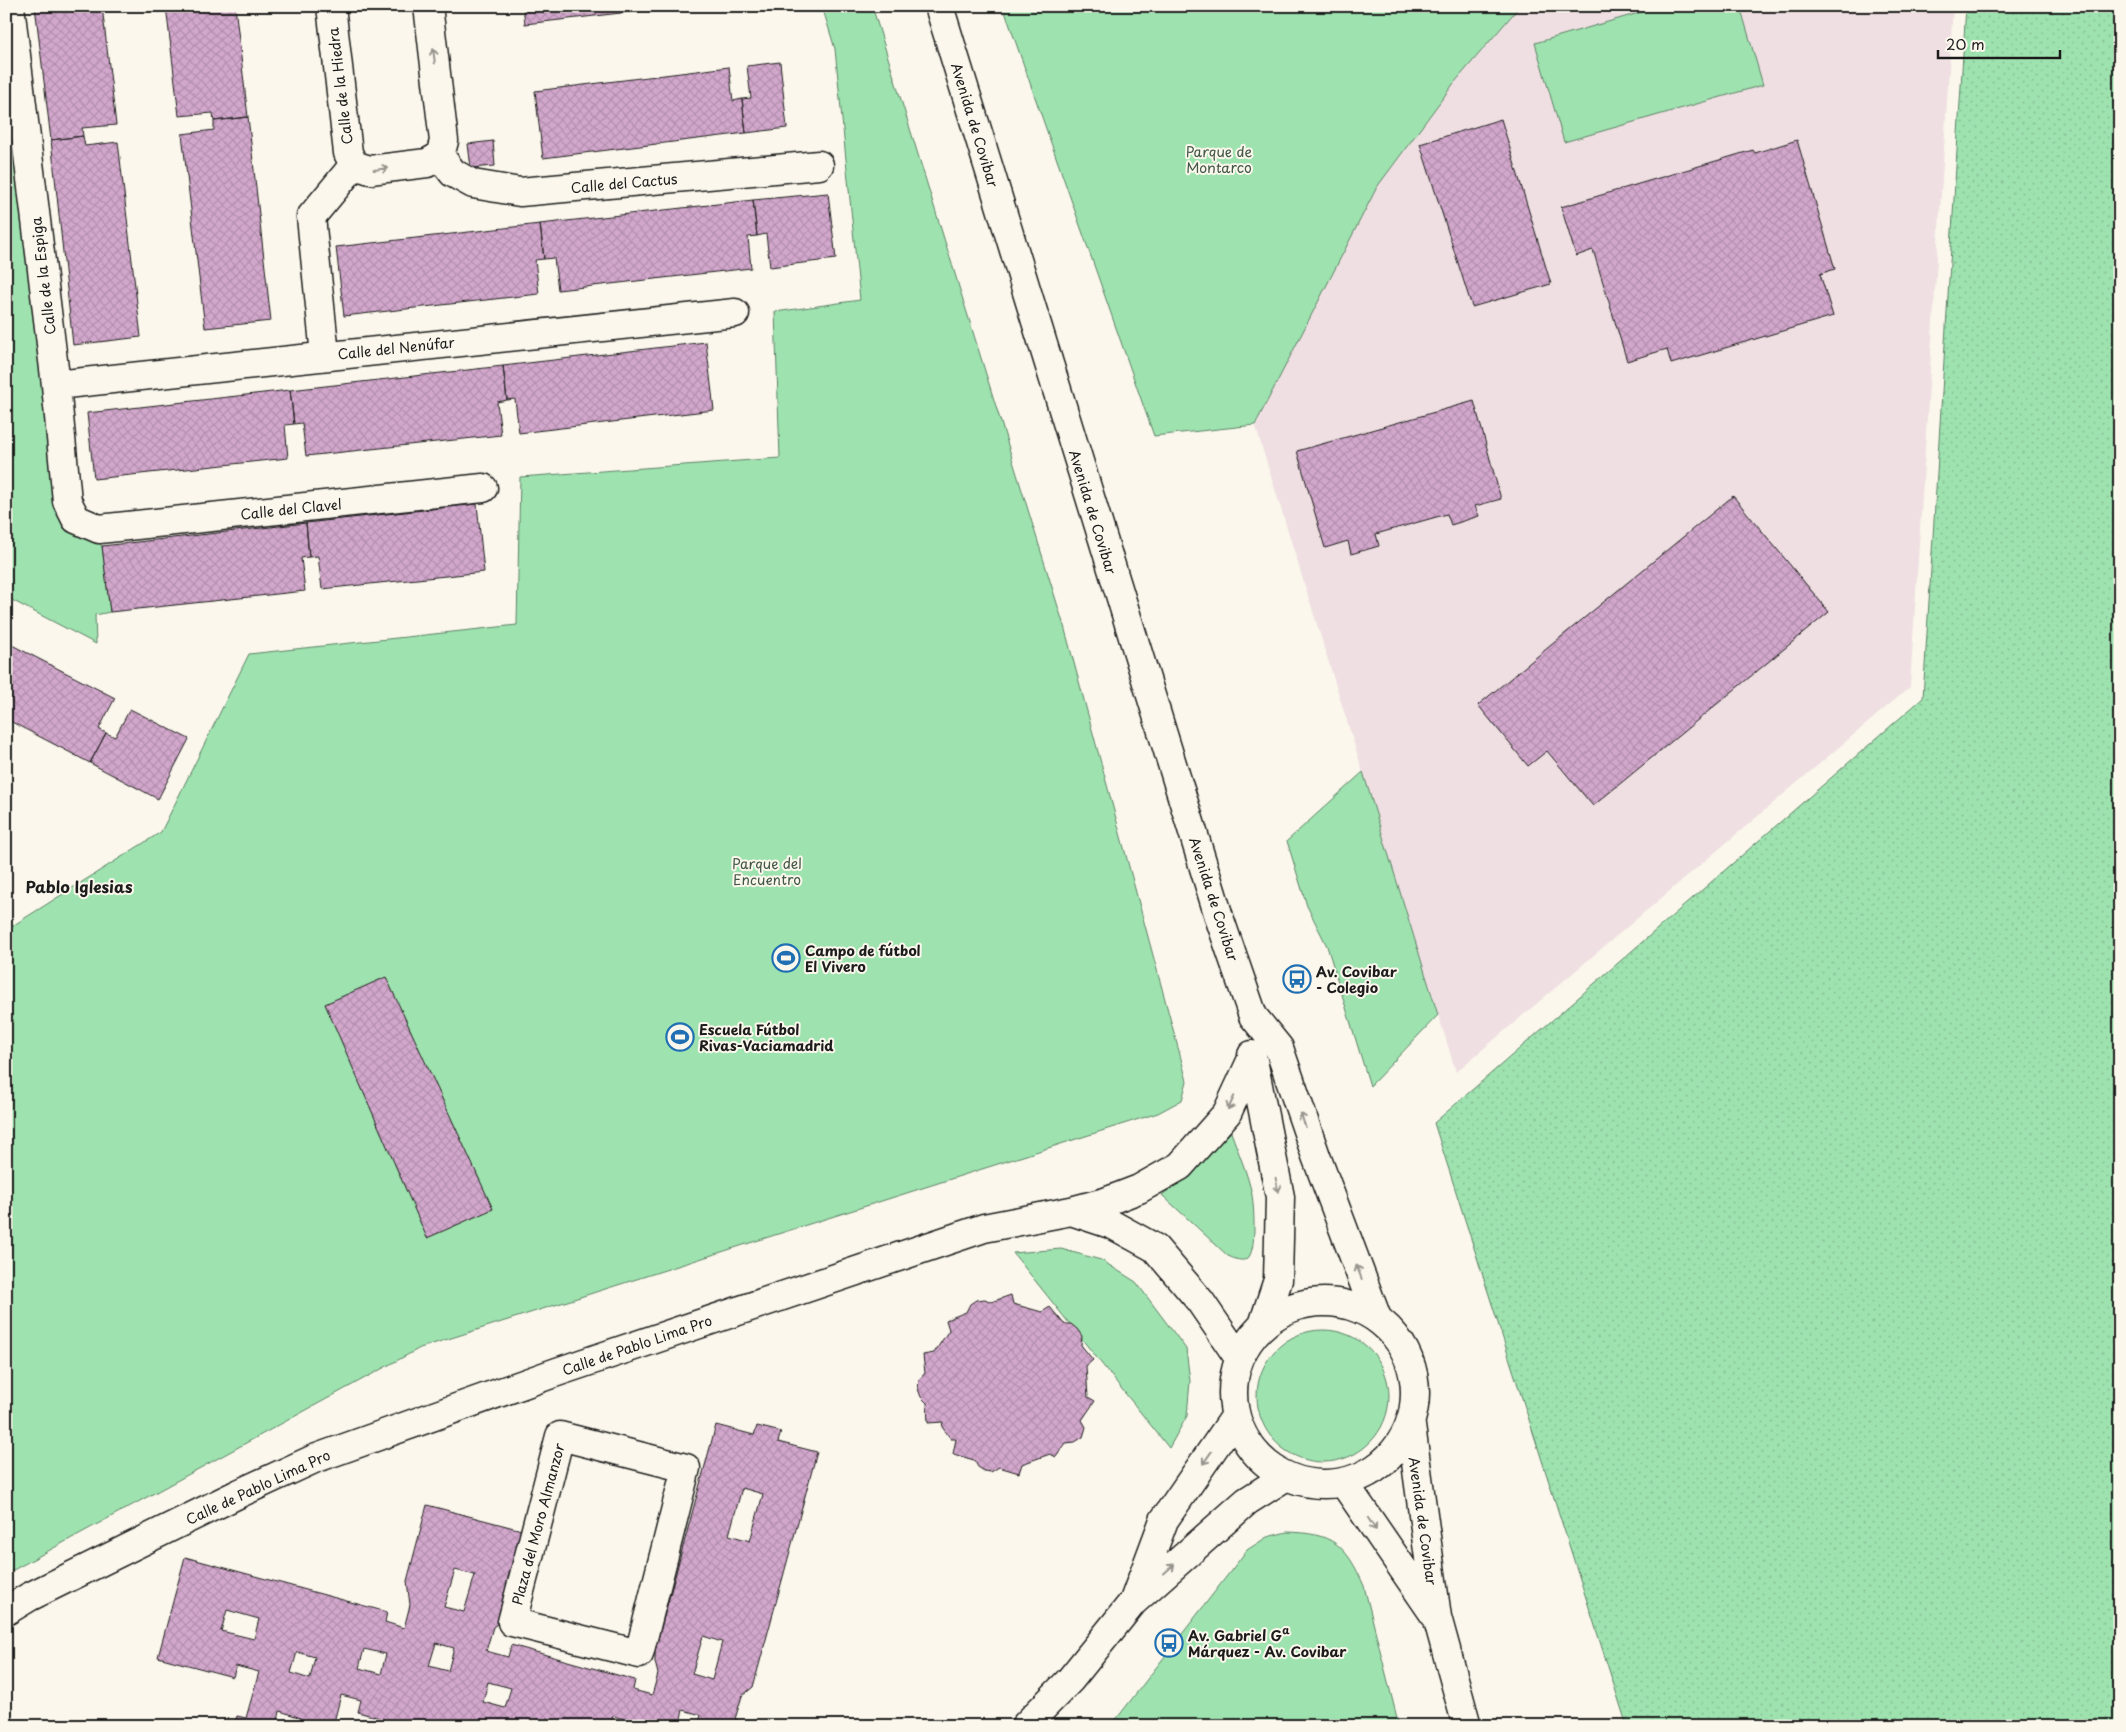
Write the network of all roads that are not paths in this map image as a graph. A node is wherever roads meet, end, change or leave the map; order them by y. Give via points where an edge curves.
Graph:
1 (10, 6) edge
2 (331, 6) edge
3 (428, 6) edge
4 (939, 6) edge
5 (440, 156) junction
6 (354, 165) junction
7 (819, 165) dead end
8 (736, 313) dead end
9 (325, 355) junction
10 (56, 385) junction
11 (483, 488) dead end
12 (99, 529) joint
13 (1253, 1016) junction
14 (1252, 1059) junction
15 (1071, 1211) junction
16 (1377, 1318) junction
17 (1262, 1325) junction
18 (1239, 1358) junction
19 (1235, 1418) junction
20 (1411, 1426) junction
21 (1285, 1477) junction
22 (1344, 1483) junction
23 (1133, 1602) junction
24 (6, 1610) edge
25 (1437, 1617) junction
26 (638, 1654) joint
27 (1024, 1726) edge
28 (1467, 1726) edge

1 - 10 street, Calle de la Espiga
2 - 6 street, Calle de la Hiedra via 348,153
5 -> 3 street via 444,141
4 - 13 street, Avenida de Covibar via 1210,891
6 -> 5 street, Calle de la Hiedra via 370,170 427,163
5 - 7 street, Calle del Cactus via 453,173 473,184 520,192
6 - 9 street, Calle de la Hiedra via 311,217
8 - 9 street, Calle del Nenúfar
9 - 10 street, Calle del Nenúfar
10 - 12 street, Calle de la Espiga via 67,501 76,519
11 - 12 street, Calle del Clavel
13 - 14 street, Avenida de Covibar
16 -> 13 street, Avenida de Covibar via 1279,1048
14 -> 15 street, Avenida de Covibar via 1227,1113 1180,1166 1139,1189
14 -> 17 street, Avenida de Covibar via 1280,1197 1278,1280
15 - 18 street, Calle de Pablo Lima Pro via 1113,1225 1155,1248 1200,1301
15 - 24 street, Calle de Pablo Lima Pro via 984,1228 314,1458
16 - 17 street via 1349,1305 1318,1302 1288,1308
16 - 20 street via 1398,1339 1412,1366 1416,1396
17 - 18 street
18 - 19 street via 1233,1378
19 - 21 street via 1246,1442 1263,1462
19 -> 23 street via 1164,1520
20 - 22 street via 1395,1452 1372,1472
20 - 25 street, Avenida de Covibar
21 - 22 street via 1314,1484
23 -> 21 street via 1246,1501
22 -> 25 street, Avenida de Covibar
23 - 27 street via 1070,1680
25 - 28 street, Avenida de Covibar
26 - 26 street, Plaza del Moro Almanzor via 512,1622 560,1436 686,1468

